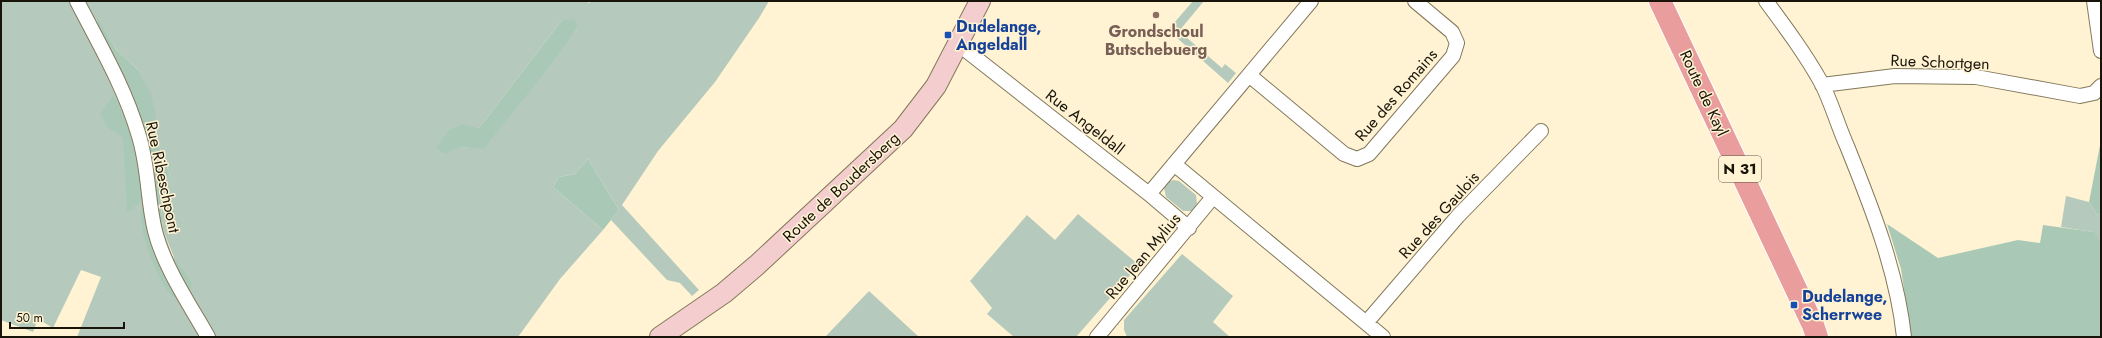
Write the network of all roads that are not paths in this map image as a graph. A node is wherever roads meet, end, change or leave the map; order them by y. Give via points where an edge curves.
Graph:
1 (77, 1) edge
2 (980, 1) edge
3 (1311, 1) edge
4 (1415, 1) edge
5 (1660, 1) edge
6 (1766, 1) edge
7 (2094, 1) edge
8 (958, 44) junction
9 (2101, 51) edge
10 (1249, 75) junction
11 (1822, 85) junction
12 (2101, 86) edge
13 (1540, 131) dead end
14 (1174, 164) junction
15 (1149, 194) junction
16 (1214, 197) junction
17 (1189, 228) junction
18 (1366, 323) junction
19 (1103, 335) edge
20 (208, 337) edge
21 (660, 337) edge
22 (1383, 337) edge
23 (1817, 337) edge
24 (1904, 337) edge

1 - 20 street, Rue Ribeschpont via 121,86 138,133 147,170 155,231 165,257
2 - 8 main road, Route de Boudersberg
3 - 10 street
4 - 10 street, Rue des Romains via 1452,32 1457,43 1453,56 1369,154 1356,159 1344,154
5 - 23 main road, Route de Kayl / N 31
6 - 11 street
7 - 9 street
8 - 15 street, Rue Angeldall
8 - 21 main road, Route de Boudersberg via 936,86 903,129 757,265 724,293
10 - 14 street
11 - 12 street, Rue Schortgen via 1895,76 1976,77 2080,96 2094,93
11 - 24 street via 1880,234 1892,272
13 - 18 street, Rue des Gaulois via 1458,216
14 - 15 street
14 - 16 street
15 - 17 street, Rue Angeldall
16 - 17 street, Rue Jean Mylius
16 - 18 street
17 - 19 street, Rue Jean Mylius
18 - 22 street

